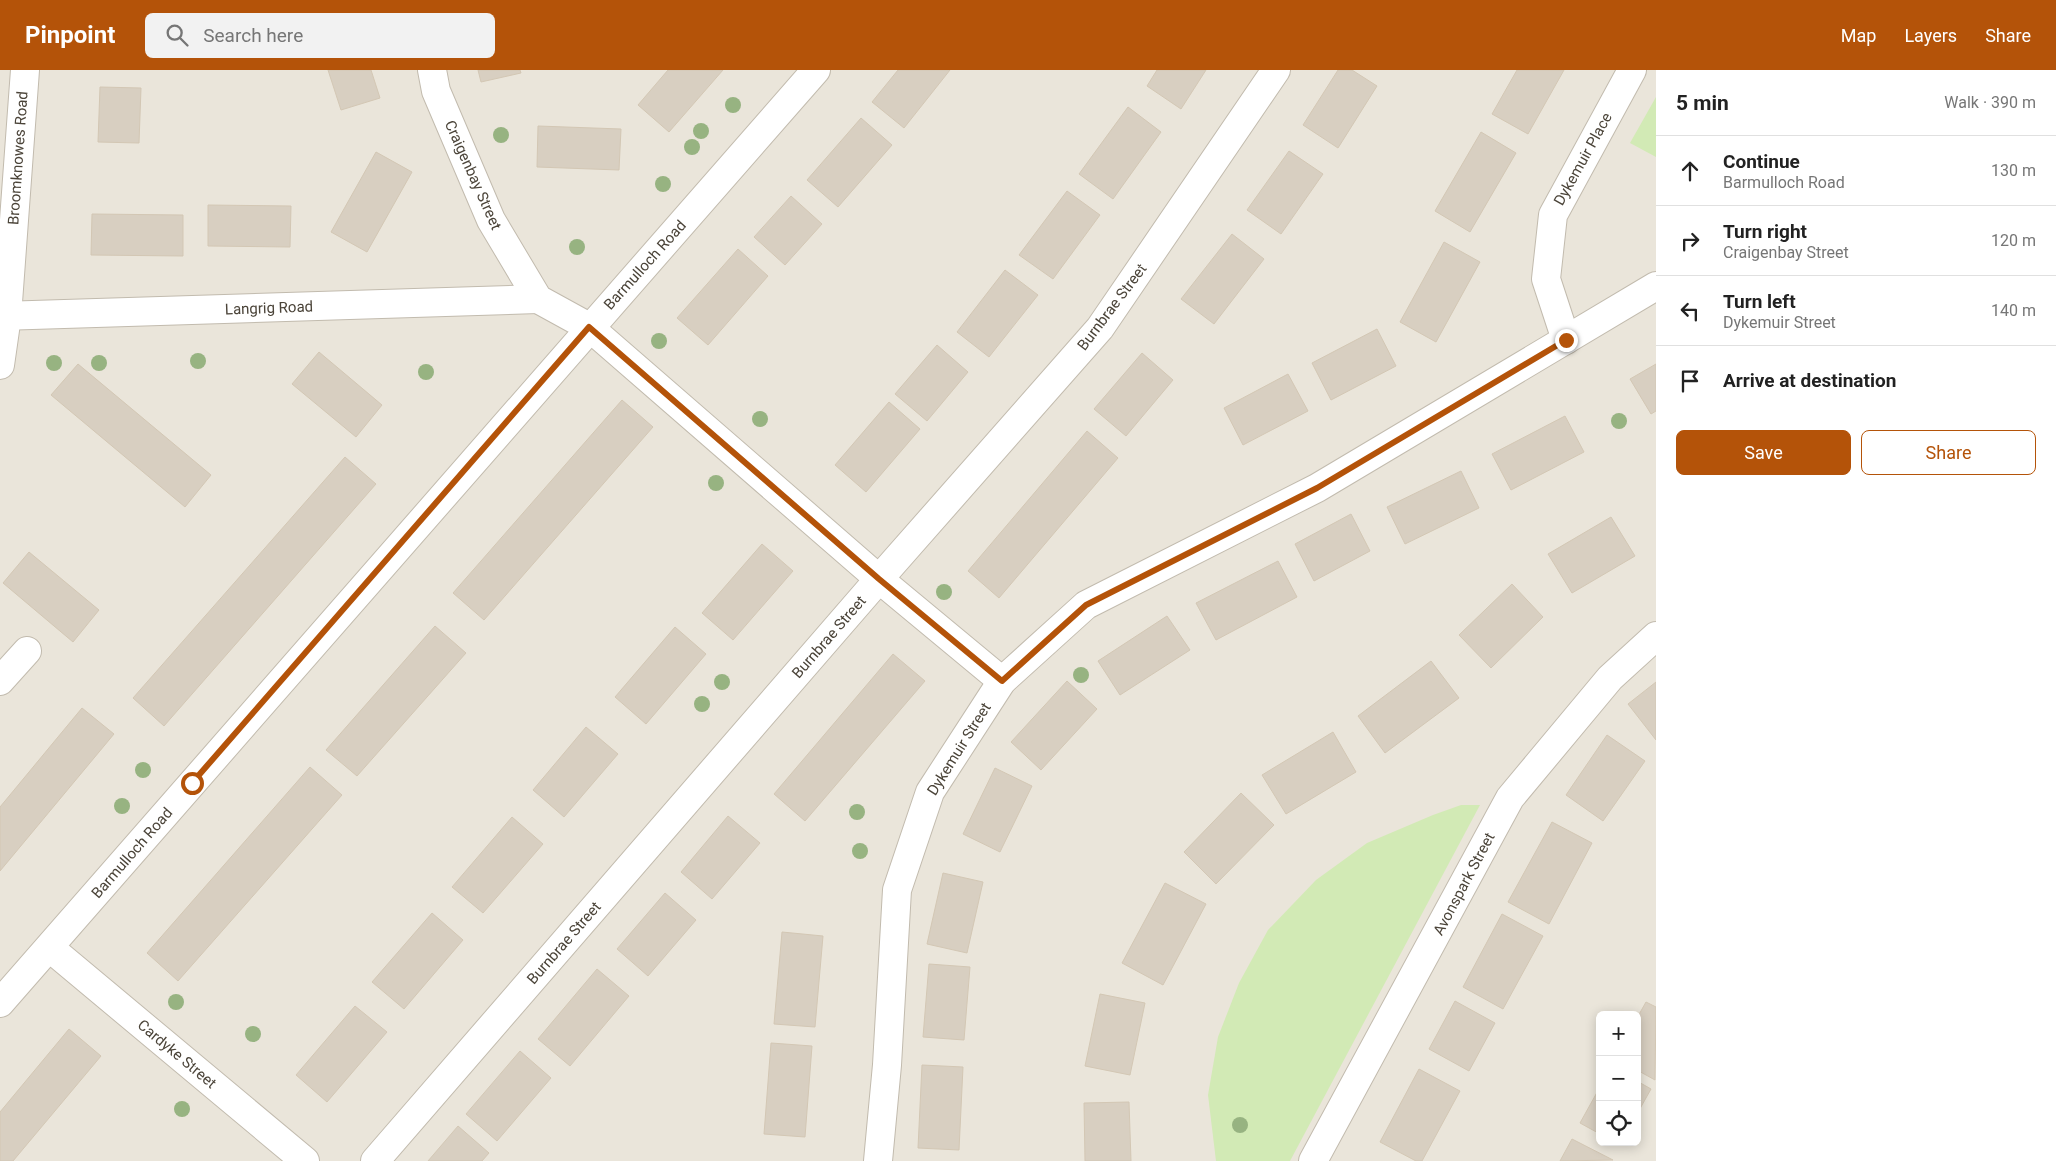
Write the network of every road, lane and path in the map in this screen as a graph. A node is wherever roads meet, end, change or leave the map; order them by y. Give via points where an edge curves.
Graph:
1 (25, 70) edge
2 (432, 70) edge
3 (816, 70) edge
4 (1276, 70) edge
5 (1632, 70) edge
6 (1656, 286) edge
7 (538, 299) junction
8 (4, 316) edge
9 (589, 327) junction
10 (1566, 340) junction
11 (0, 366) edge
12 (879, 579) junction
13 (1656, 636) edge
14 (27, 650) dead end
15 (0, 681) edge
16 (1002, 681) junction
17 (50, 948) junction
18 (0, 1003) edge
19 (305, 1161) edge
20 (375, 1161) edge
21 (878, 1161) edge
22 (1313, 1161) edge

1 - 8 street, Broomknowes Road
2 - 7 street, Craigenbay Street via 436,91 491,220
3 - 9 street, Barmulloch Road
4 - 12 street, Burnbrae Street via 1100,328
5 - 10 street, Dykemuir Place via 1553,215 1546,279
6 - 10 street, Dykemuir Street
7 - 8 street, Langrig Road
7 - 9 street
8 - 11 street, Broomknowes Road
9 - 12 street
9 - 17 street, Barmulloch Road
10 - 16 street, Dykemuir Street via 1317,488 1086,605
12 - 16 street
12 - 20 street, Burnbrae Street
13 - 22 street, Avonspark Street via 1610,678 1510,798
14 - 15 street
16 - 21 street, Dykemuir Street via 930,792 897,890
17 - 18 street, Barmulloch Road
17 - 19 street, Cardyke Street

